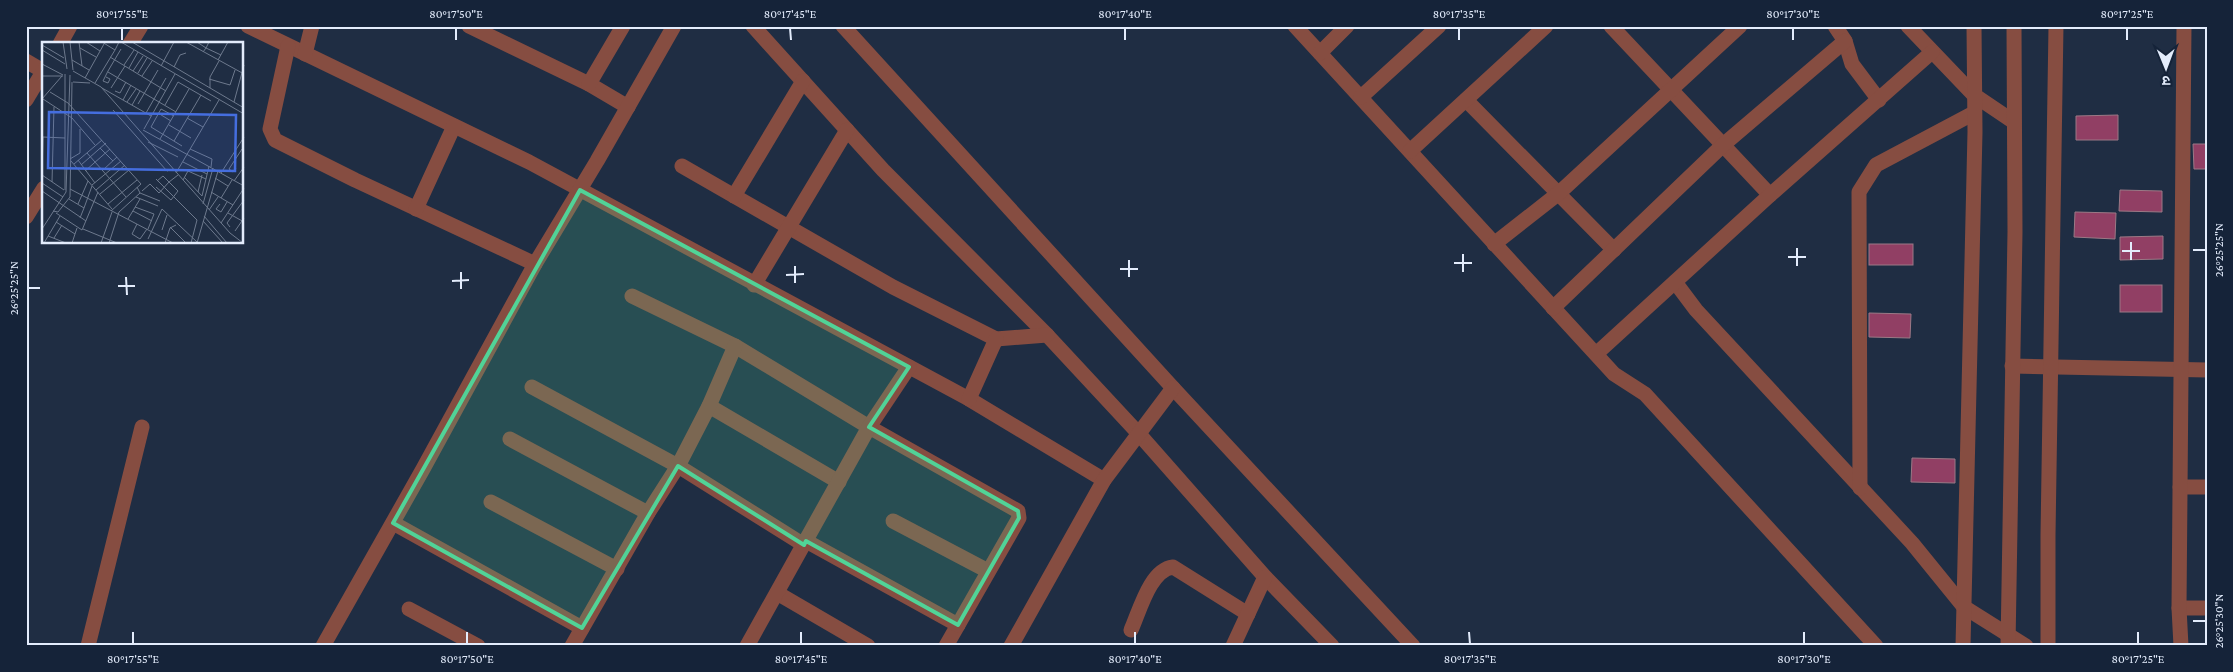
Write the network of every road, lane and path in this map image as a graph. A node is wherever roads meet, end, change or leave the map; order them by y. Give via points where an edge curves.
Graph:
1 (70, 26) edge
2 (141, 26) edge
3 (248, 26) edge
4 (312, 26) edge
5 (469, 26) edge
6 (623, 26) edge
7 (674, 26) edge
8 (753, 26) edge
9 (844, 26) edge
10 (1295, 26) edge
11 (1347, 26) edge
12 (1439, 26) edge
13 (1546, 26) edge
14 (1611, 26) edge
15 (1740, 26) edge
16 (1908, 26) edge
17 (1974, 26) edge
18 (2014, 26) edge
19 (2056, 26) edge
20 (2184, 26) edge
21 (267, 31) edge
22 (1843, 32) edge
23 (61, 42) edge
24 (131, 42) edge
25 (288, 46) junction
26 (1932, 52) junction
27 (1320, 53) junction
28 (305, 54) junction
29 (26, 61) edge
30 (42, 69) edge
31 (42, 72) edge
32 (802, 81) junction
33 (589, 84) junction
34 (1671, 90) junction
35 (1974, 95) junction
36 (1361, 97) junction
37 (26, 100) edge
38 (1466, 100) junction
39 (1879, 100) junction
40 (628, 108) junction
41 (1974, 113) junction
42 (2014, 122) junction
43 (454, 126) junction
44 (847, 130) junction
45 (1723, 145) junction
46 (1410, 151) junction
47 (682, 166) dead end
48 (580, 190) junction
49 (42, 191) edge
50 (1559, 193) junction
51 (1770, 195) junction
52 (734, 196) junction
53 (416, 209) junction
54 (26, 217) edge
55 (789, 227) junction
56 (1494, 244) junction
57 (1614, 250) junction
58 (536, 264) junction
59 (1675, 282) junction
60 (754, 285) junction
61 (632, 296) dead end
62 (1553, 308) junction
63 (1047, 335) junction
64 (996, 339) junction
65 (735, 346) junction
66 (1596, 354) junction
67 (2012, 366) junction
68 (909, 367) junction
69 (2051, 367) junction
70 (2182, 369) junction
71 (2207, 370) edge
72 (532, 387) dead end
73 (1173, 388) junction
74 (969, 400) junction
75 (709, 406) junction
76 (142, 427) dead end
77 (869, 427) junction
78 (1139, 434) junction
79 (510, 439) dead end
80 (678, 466) junction
81 (1104, 480) junction
82 (839, 482) junction
83 (2180, 487) junction
84 (2207, 487) edge
85 (1860, 488) junction
86 (491, 502) dead end
87 (648, 513) junction
88 (893, 521) dead end
89 (392, 523) junction
90 (805, 543) junction
91 (617, 570) junction
92 (988, 571) junction
93 (1266, 577) junction
94 (777, 593) junction
95 (1964, 607) junction
96 (2179, 608) junction
97 (2207, 608) edge
98 (409, 609) dead end
99 (1248, 614) junction
100 (958, 625) junction
101 (582, 628) junction
102 (1131, 630) dead end
103 (2008, 640) edge
104 (1013, 645) edge
105 (88, 646) edge
106 (323, 646) edge
107 (478, 646) edge
108 (572, 646) edge
109 (747, 646) edge
110 (868, 646) edge
111 (946, 646) edge
112 (1233, 646) edge
113 (1332, 646) edge
114 (1414, 646) edge
115 (1876, 646) edge
116 (1963, 646) edge
117 (2026, 646) edge
118 (2048, 646) edge
119 (2181, 646) edge

1 - 23 street
2 - 24 street
3 - 21 street
4 - 28 street
5 - 33 street
6 - 33 street
7 - 40 street
8 - 32 street
9 - 73 street
10 - 27 street
11 - 27 street
12 - 36 street
13 - 38 street
14 - 34 street
15 - 34 street
16 - 26 street
17 - 35 street
18 - 42 street
19 - 69 street
20 - 70 street
21 - 25 street
22 - 39 street via 1852,64
22 - 45 street
25 - 28 street
25 - 53 street via 270,129 275,140
26 - 35 street
26 - 39 street
27 - 36 street
28 - 43 street
29 - 30 street
31 - 37 street
32 - 44 street
32 - 52 street
33 - 40 street
34 - 45 street
34 - 50 street
35 - 41 street
35 - 42 street
36 - 46 street
38 - 46 street
38 - 50 street
39 - 51 street
40 - 48 street
41 - 85 street via 1876,165 1859,192
41 - 95 street
42 - 67 street
43 - 48 street
43 - 53 street
44 - 55 street
44 - 63 street via 938,227
45 - 51 street
45 - 57 street
46 - 56 street
47 - 52 street
48 - 58 street
48 - 60 street
49 - 54 street
50 - 56 street
50 - 57 street
51 - 59 street
52 - 55 street
53 - 58 street
55 - 60 street
55 - 64 street via 894,287
56 - 62 street
57 - 62 street
58 - 89 street
59 - 66 street
59 - 85 street via 1696,310
60 - 68 street
61 - 65 street
62 - 66 street
63 - 64 street
63 - 78 street
64 - 74 street
65 - 75 street
65 - 77 street
66 - 115 street via 1614,374 1645,394
67 - 69 street
67 - 103 street
68 - 74 street
68 - 77 street
69 - 70 street
69 - 118 street
70 - 71 street
70 - 83 street
72 - 80 street
73 - 78 street
73 - 114 street
74 - 81 street
75 - 80 street
75 - 82 street
76 - 105 street
77 - 82 street
77 - 92 street via 1018,511 1019,518
78 - 81 street
78 - 93 street
79 - 87 street
80 - 87 street
80 - 90 street
81 - 104 street
82 - 90 street
83 - 84 street
83 - 96 street
85 - 95 street via 1912,543
86 - 91 street
87 - 91 street
88 - 92 street
89 - 101 street
89 - 106 street
90 - 94 street
90 - 100 street
91 - 101 street
92 - 100 street
93 - 99 street
93 - 113 street
94 - 109 street
94 - 110 street
95 - 103 street
95 - 116 street
96 - 97 street
96 - 119 street
98 - 107 street
99 - 102 street via 1173,568 1164,568 1155,578
99 - 112 street
100 - 111 street
101 - 108 street
103 - 117 street

